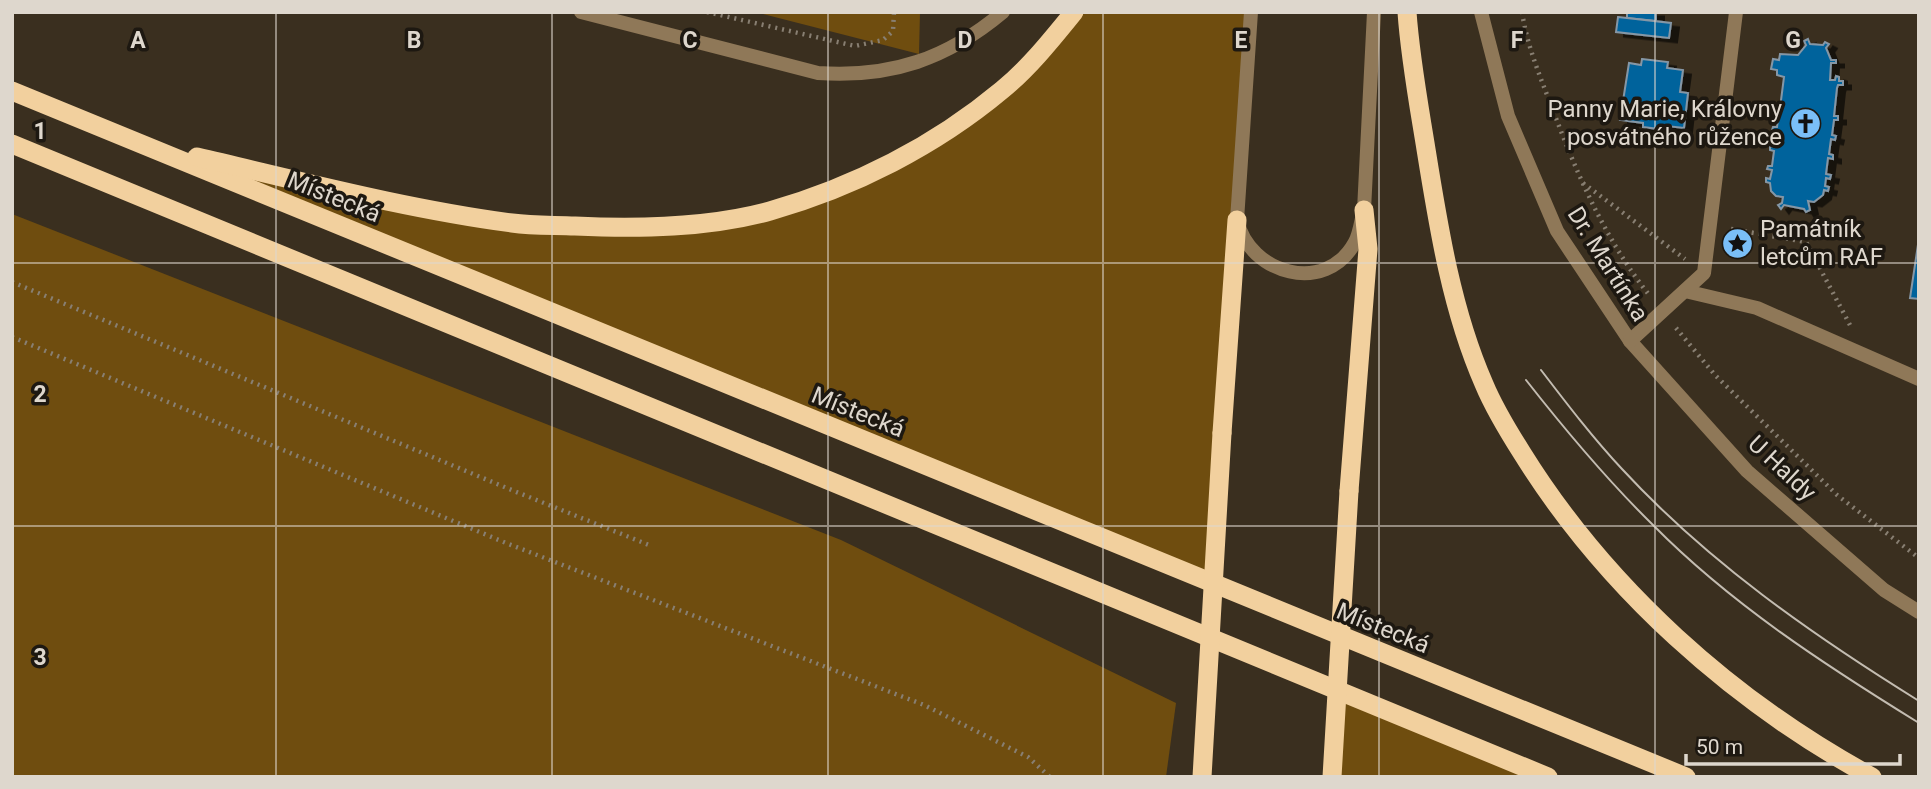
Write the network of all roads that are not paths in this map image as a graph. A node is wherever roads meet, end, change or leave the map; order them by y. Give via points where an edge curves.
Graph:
1 (581, 12) edge
2 (1003, 12) edge
3 (1074, 12) edge
4 (1251, 12) edge
5 (1374, 12) edge
6 (1407, 12) edge
7 (1481, 12) edge
8 (1736, 12) edge
9 (12, 92) edge
10 (12, 144) edge
11 (141, 144) junction
12 (1364, 210) junction
13 (1237, 220) junction
14 (1685, 291) junction
15 (1630, 341) junction
16 (1919, 379) edge
17 (1919, 612) edge
18 (1455, 739) junction
19 (1202, 777) edge
20 (1332, 777) edge
21 (1533, 777) edge
22 (1548, 777) edge
23 (1686, 777) edge
24 (1871, 777) edge

1 - 2 street via 818,73 847,75 881,72 954,48
3 - 11 highway via 1004,88 955,126 890,165 769,211 727,219 605,227 515,223 437,212
4 - 13 street
5 - 12 street
6 - 24 highway via 1434,200 1462,327 1484,386 1545,491 1635,598 1692,650 1749,697
7 - 15 street, Dr. Martínka via 1508,116 1557,230
8 - 14 street via 1704,273
9 - 11 highway, Místecká
10 - 18 highway
11 - 23 highway, Místecká
12 - 13 street via 1357,241 1347,254 1310,272 1286,271 1263,261 1246,243
12 - 20 highway, bridge via 1368,249
13 - 19 highway, bridge
14 - 15 street
14 - 16 street via 1757,308
15 - 17 street, U Haldy via 1747,471 1884,590
18 - 21 highway
18 - 22 highway

